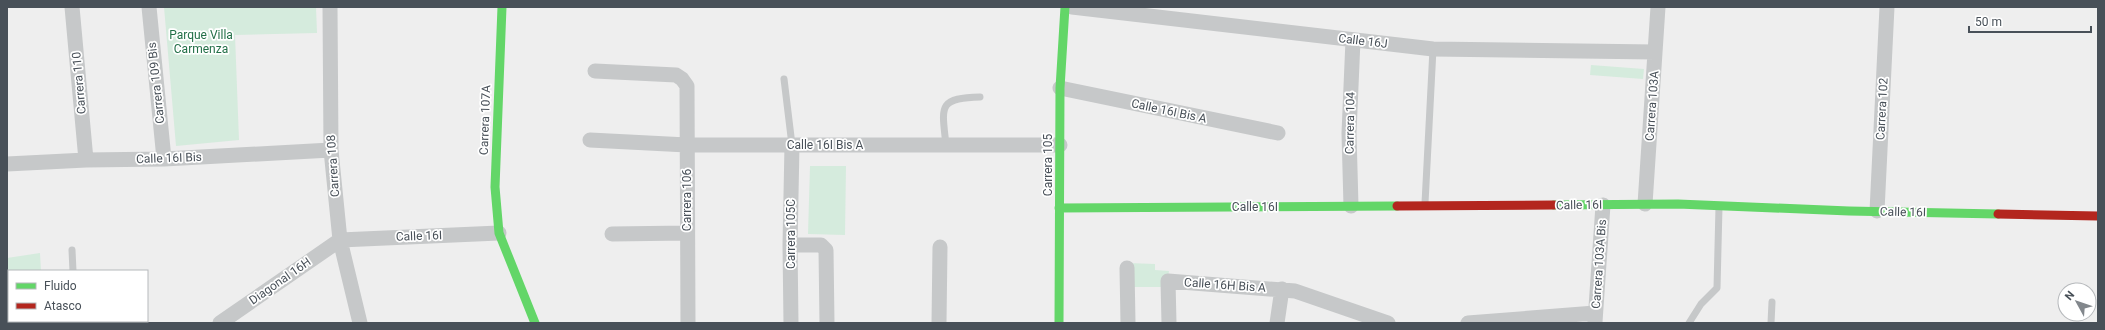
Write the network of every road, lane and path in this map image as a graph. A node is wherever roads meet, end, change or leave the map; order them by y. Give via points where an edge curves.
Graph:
1 (72, 7) edge
2 (149, 7) edge
3 (330, 7) edge
4 (502, 7) edge
5 (1065, 7) edge
6 (1072, 7) edge
7 (1658, 7) edge
8 (1887, 7) edge
9 (1353, 40) junction
10 (1433, 49) junction
11 (1655, 52) junction
12 (595, 71) dead end
13 (784, 79) dead end
14 (1060, 88) junction
15 (980, 97) dead end
16 (1278, 133) dead end
17 (590, 140) dead end
18 (1060, 144) junction
19 (687, 145) junction
20 (792, 145) junction
21 (946, 145) junction
22 (331, 150) junction
23 (164, 159) junction
24 (86, 160) junction
25 (7, 164) edge
26 (1645, 204) junction
27 (1603, 205) junction
28 (1718, 205) junction
29 (1350, 206) junction
30 (1425, 206) junction
31 (1059, 208) junction
32 (1878, 211) junction
33 (2098, 216) edge
34 (499, 233) junction
35 (687, 233) junction
36 (612, 234) dead end
37 (340, 240) junction
38 (790, 245) junction
39 (940, 247) dead end
40 (72, 250) dead end
41 (1127, 268) dead end
42 (73, 270) edge
43 (1282, 289) junction
44 (1772, 302) dead end
45 (1595, 318) edge
46 (220, 323) edge
47 (360, 323) edge
48 (535, 323) edge
49 (688, 323) edge
50 (792, 323) edge
51 (827, 323) edge
52 (939, 323) edge
53 (1059, 323) edge
54 (1128, 323) edge
55 (1169, 323) edge
56 (1277, 323) edge
57 (1388, 323) edge
58 (1468, 323) edge
59 (1689, 323) edge
60 (1771, 323) edge

1 - 24 street, Carrera 110
2 - 23 street, Carrera 109 Bis
3 - 22 street, Carrera 108
4 - 34 street, Carrera 107A via 495,187
5 - 14 street, Carrera 105
6 - 9 street, Calle 16J
7 - 11 street, Carrera 103A
8 - 32 street, Carrera 102
9 - 10 street, Calle 16J
9 - 29 street, Carrera 104 via 1349,133
10 - 11 street, Calle 16J
10 - 30 lane
11 - 26 street, Carrera 103A
12 - 19 street, Carrera 106 via 676,75 682,79 687,86
13 - 20 lane
14 - 16 street, Calle 16I Bis A
14 - 18 street, Carrera 105
15 - 21 lane via 958,98 949,102 944,112
17 - 19 street, Calle 16I Bis A
18 - 21 street, Calle 16I Bis A
18 - 31 street, Carrera 105
19 - 20 street, Calle 16I Bis A
19 - 35 street, Carrera 106
20 - 21 street, Calle 16I Bis A
20 - 38 street, Carrera 105C
22 - 23 street, Calle 16I Bis
22 - 37 street, Carrera 108
23 - 24 street, Calle 16I Bis
24 - 25 street, Calle 16I Bis
26 - 27 street, Calle 16I
26 - 28 street, Calle 16I
27 - 30 street, Calle 16I
27 - 45 street, Carrera 103A Bis
28 - 32 street, Calle 16I
28 - 59 lane via 1717,288
29 - 30 street, Calle 16I
29 - 31 street, Calle 16I
31 - 53 street, Carrera 105
32 - 33 street, Calle 16I
34 - 37 street, Calle 16I
34 - 48 street, Carrera 107A
35 - 36 street
35 - 49 street, Carrera 106
37 - 46 street, Diagonal 16H
37 - 47 street, Carrera 108
38 - 50 street, Carrera 105C
38 - 51 street via 821,244 826,250
39 - 52 street
40 - 42 lane
41 - 54 street
43 - 55 street, Calle 16H Bis A via 1168,281
43 - 56 street
43 - 57 street, Calle 16H Bis A via 1295,291
44 - 60 lane
45 - 58 street

